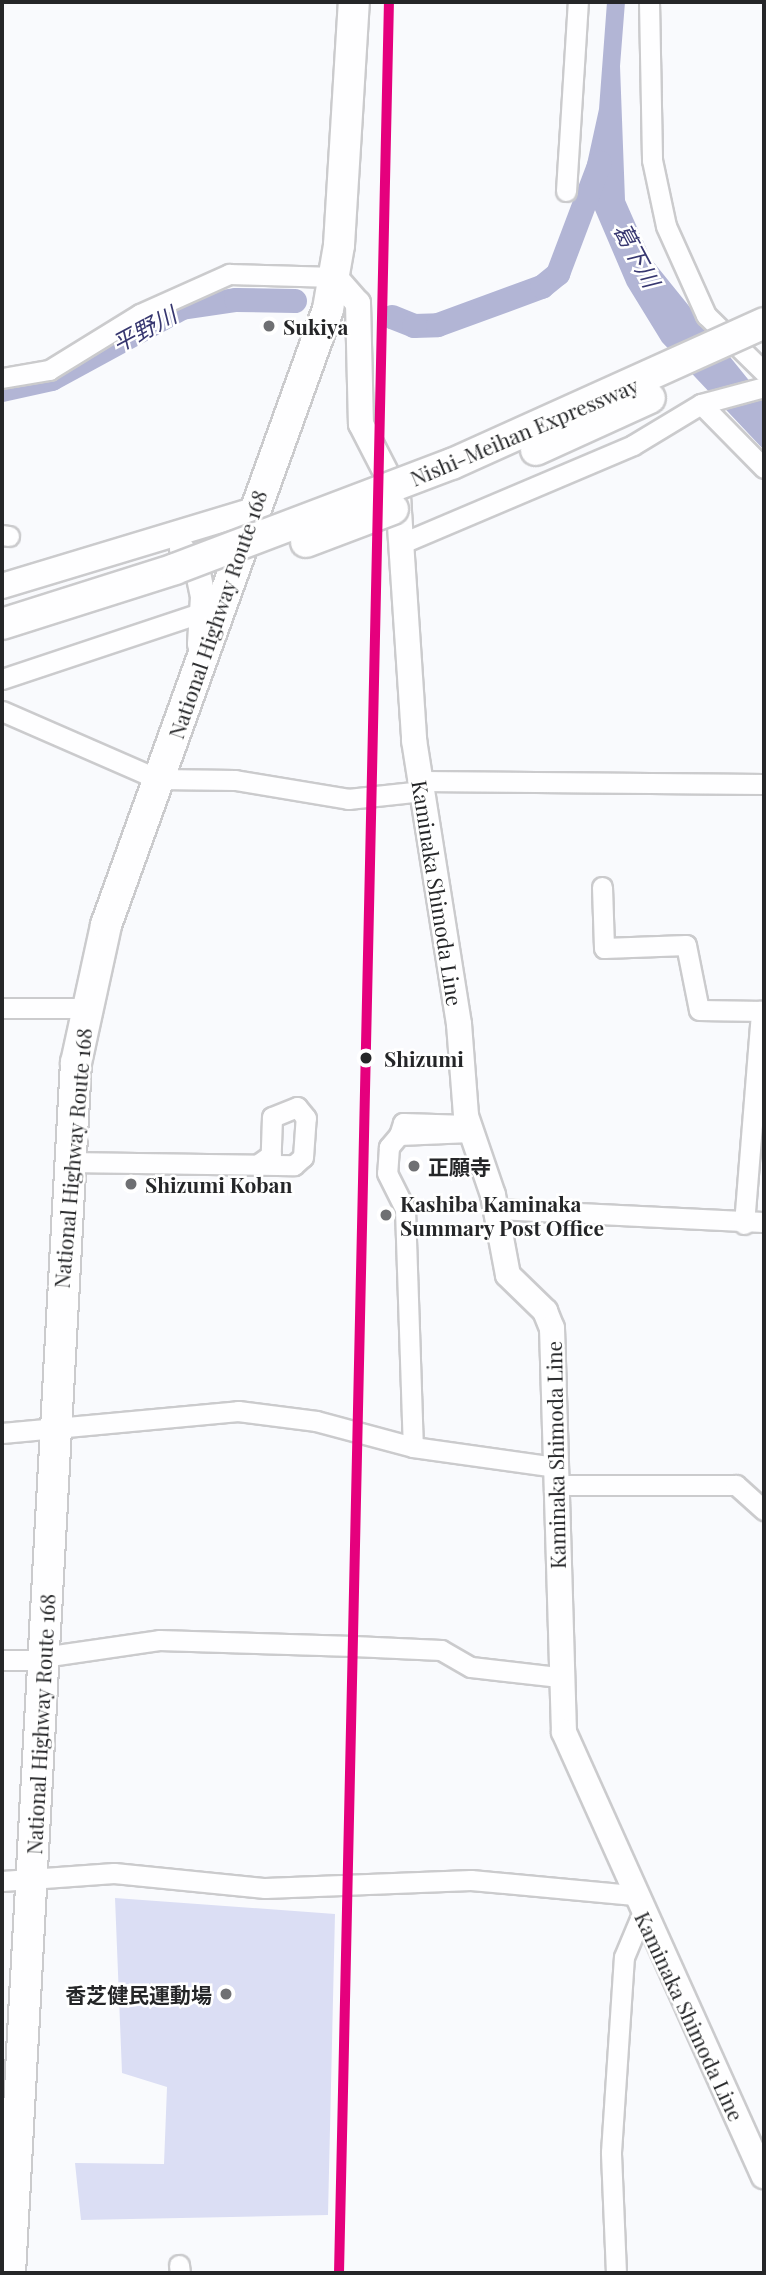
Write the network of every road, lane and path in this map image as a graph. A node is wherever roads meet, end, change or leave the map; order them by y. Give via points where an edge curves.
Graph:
1 (354, 2) edge
2 (579, 2) edge
3 (649, 2) edge
4 (566, 191) dead end
5 (335, 277) junction
6 (764, 323) edge
7 (764, 343) edge
8 (764, 373) edge
9 (2, 378) edge
10 (764, 387) edge
11 (705, 403) junction
12 (764, 468) edge
13 (253, 510) junction
14 (166, 537) junction
15 (400, 544) junction
16 (2, 586) edge
17 (203, 612) junction
18 (2, 624) edge
19 (2, 644) edge
20 (2, 679) edge
21 (191, 692) junction
22 (2, 711) edge
23 (158, 779) junction
24 (764, 784) edge
25 (422, 786) junction
26 (602, 887) dead end
27 (2, 1008) edge
28 (84, 1008) junction
29 (763, 1011) edge
30 (469, 1128) junction
31 (68, 1162) junction
32 (258, 1164) dead end
33 (496, 1209) junction
34 (754, 1223) edge
35 (54, 1431) junction
36 (2, 1433) edge
37 (413, 1447) junction
38 (555, 1476) junction
39 (764, 1510) edge
40 (43, 1658) junction
41 (2, 1660) edge
42 (559, 1677) junction
43 (32, 1880) junction
44 (2, 1881) edge
45 (638, 1905) junction
46 (756, 2139) edge
47 (764, 2176) edge
48 (10, 2273) edge
49 (616, 2273) edge

1 - 5 highway, National Highway Route 168
2 - 4 street
3 - 8 street via 652,159 666,226 706,315
5 - 9 street via 229,274 140,314 48,370
5 - 13 highway, National Highway Route 168 via 313,356
5 - 15 main road, Kaminaka Shimoda Line via 349,288 362,318 361,424 394,481
6 - 18 highway, Nishi-Meihan Expressway, bridge via 452,464 175,569
7 - 19 highway, Nishi-Meihan Expressway, bridge via 602,421 354,524
10 - 11 street
11 - 12 street
11 - 15 street via 633,445
13 - 14 main road
13 - 21 highway, National Highway Route 168
14 - 16 main road
14 - 17 main road via 188,553 198,573
15 - 25 main road, Kaminaka Shimoda Line
17 - 20 street
17 - 21 main road
21 - 23 highway, National Highway Route 168
22 - 23 street
23 - 25 street via 235,780 348,799
23 - 28 highway, National Highway Route 168 via 106,925
24 - 25 street
25 - 30 main road, Kaminaka Shimoda Line
26 - 29 street via 604,948 686,945 699,1010
27 - 28 street
28 - 31 highway, National Highway Route 168
29 - 34 street
30 - 33 main road, Kaminaka Shimoda Line
30 - 37 street via 403,1124 389,1147 387,1173 405,1209
31 - 32 street
31 - 35 highway, National Highway Route 168
33 - 34 street
33 - 38 main road, Kaminaka Shimoda Line via 508,1275 550,1319
35 - 36 street
35 - 37 street via 238,1411 316,1421
35 - 40 highway, National Highway Route 168
37 - 38 street
38 - 39 street via 736,1485
38 - 42 main road, Kaminaka Shimoda Line
40 - 41 street
40 - 42 street via 159,1640 353,1646 441,1650 471,1667
40 - 43 highway, National Highway Route 168
42 - 45 main road, Kaminaka Shimoda Line via 564,1732
43 - 44 street
43 - 45 street via 114,1873 279,1888 471,1880
43 - 48 highway, National Highway Route 168
45 - 46 main road, Kaminaka Shimoda Line
45 - 49 street via 624,1957 611,2152
46 - 47 main road, Kaminaka Shimoda Line

